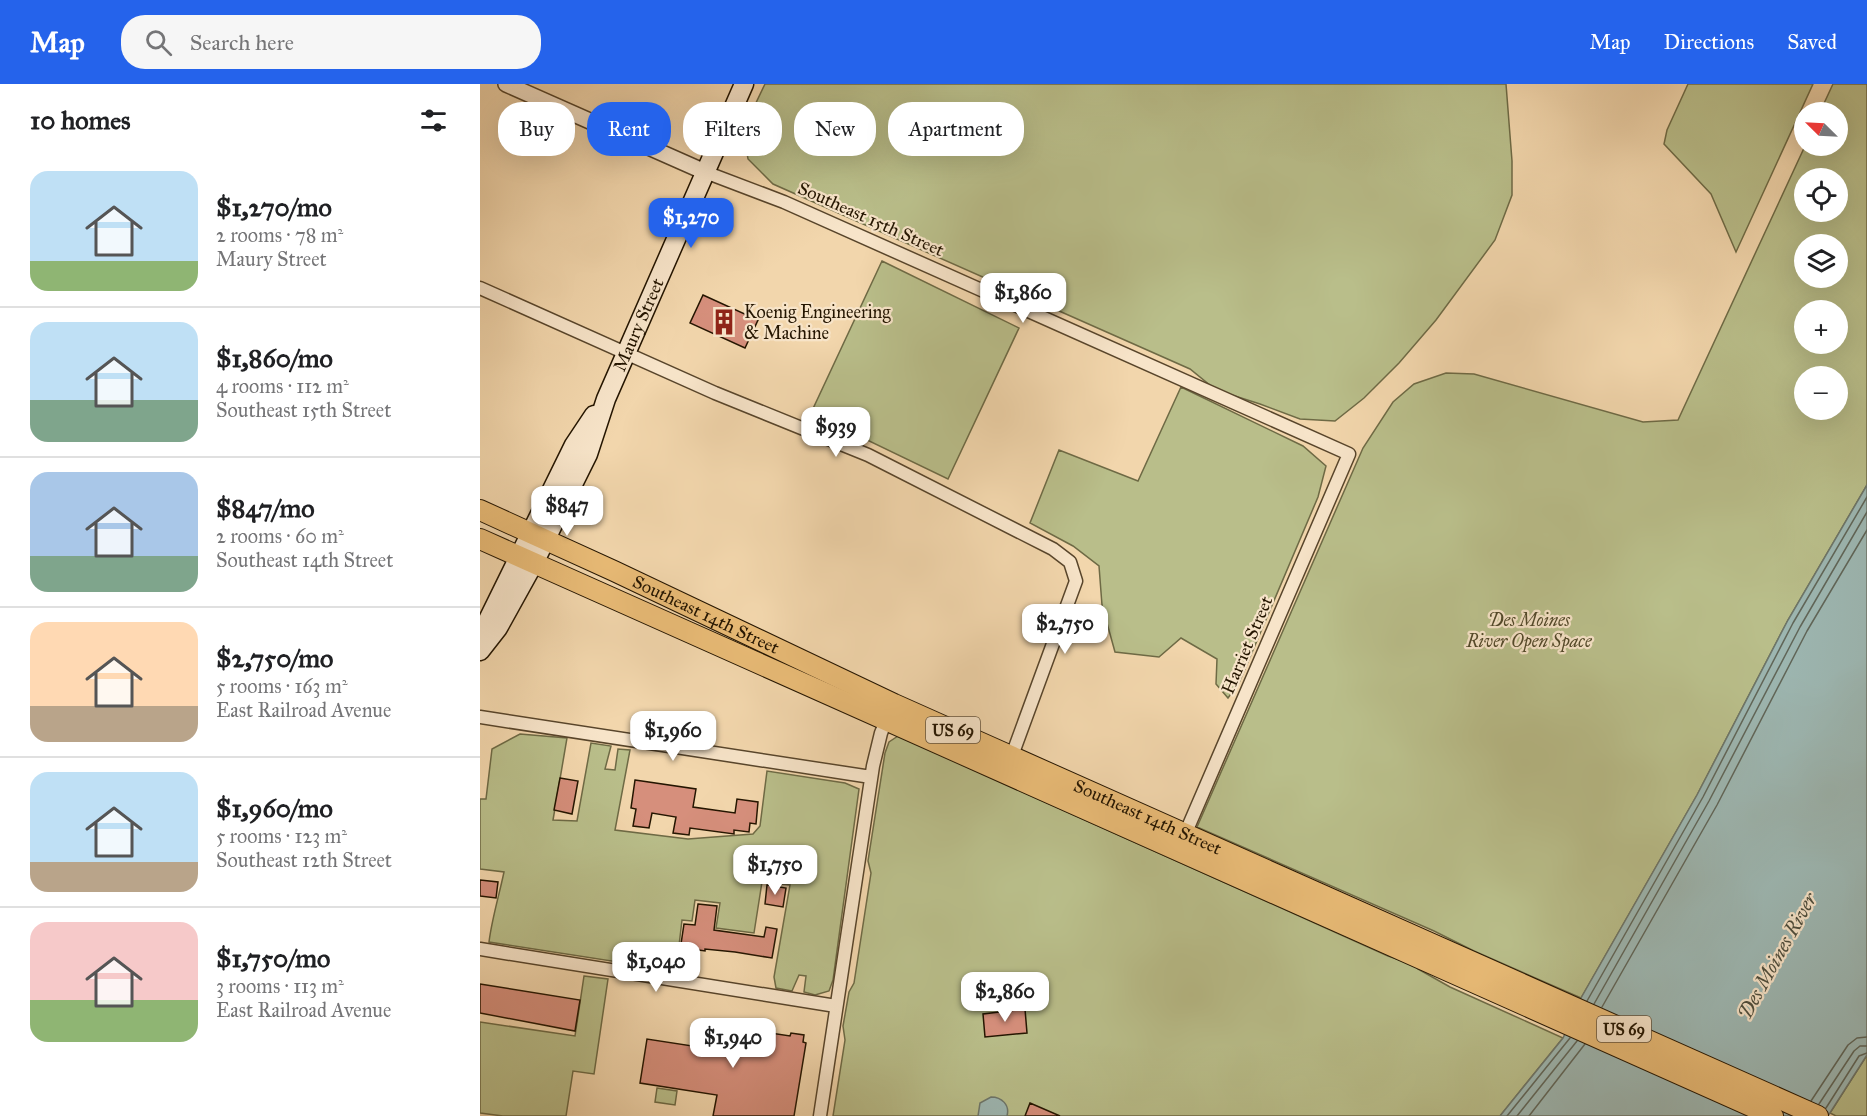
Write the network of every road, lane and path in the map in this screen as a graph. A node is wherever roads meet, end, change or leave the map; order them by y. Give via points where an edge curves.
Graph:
1 (506, 84) edge
2 (744, 84) edge
3 (705, 172) junction
4 (480, 288) edge
5 (626, 352) junction
6 (1350, 454) joint
7 (480, 510) edge
8 (538, 536) junction
9 (480, 539) edge
10 (527, 560) junction
11 (480, 645) edge
12 (480, 651) edge
13 (890, 712) junction
14 (480, 717) edge
15 (1008, 765) junction
16 (871, 777) junction
17 (1181, 843) junction
18 (480, 949) edge
19 (1426, 950) junction
20 (836, 1006) junction
21 (820, 1116) edge
22 (1773, 1116) edge
23 (1818, 1116) edge

1 - 3 street, Southeast 15th Street
2 - 3 main road, Maury Street
3 - 5 main road, Maury Street
3 - 6 street, Southeast 15th Street via 784,202
4 - 5 street
5 - 8 main road, Maury Street via 588,454
5 - 15 street via 868,455 1053,549 1070,562 1076,580
6 - 17 street, Harriet Street
7 - 8 main road, Southeast 14th Street / US 69
8 - 10 main road, Maury Street
8 - 13 main road, Southeast 14th Street / US 69
9 - 10 main road, Southeast 14th Street / US 69
10 - 11 main road, Maury Street via 483,630
10 - 12 main road, Maury Street via 498,628
10 - 13 main road, Southeast 14th Street / US 69
13 - 15 main road, Southeast 14th Street / US 69
13 - 16 street
14 - 16 street
15 - 17 main road, Southeast 14th Street / US 69
16 - 20 street
17 - 19 main road, Southeast 14th Street / US 69
18 - 20 street
19 - 22 main road, Southeast 14th Street / US 69
19 - 23 main road, Southeast 14th Street / US 69
20 - 21 street

